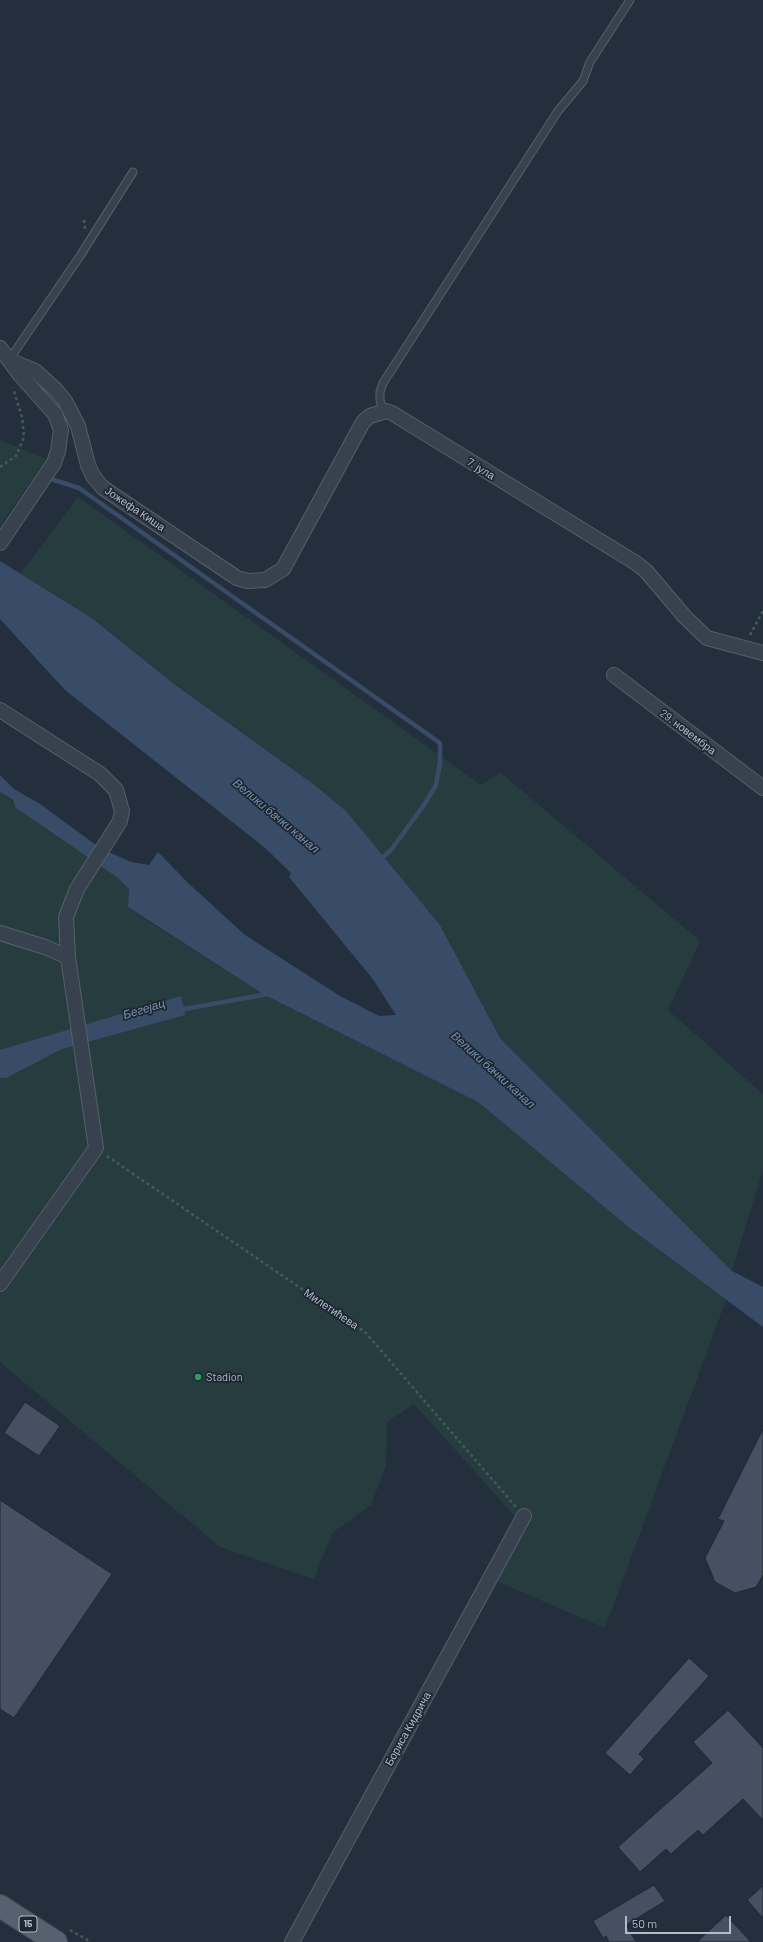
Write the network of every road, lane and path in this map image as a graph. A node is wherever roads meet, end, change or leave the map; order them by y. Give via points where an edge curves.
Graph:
1 (630, 0) edge
2 (133, 172) dead end
3 (0, 348) edge
4 (9, 360) junction
5 (392, 413) junction
6 (0, 467) edge
7 (3, 539) edge
8 (763, 611) edge
9 (742, 648) junction
10 (763, 652) edge
11 (614, 675) dead end
12 (0, 710) edge
13 (763, 788) edge
14 (0, 933) edge
15 (68, 957) junction
16 (96, 1148) junction
17 (0, 1284) edge
18 (524, 1516) joint
19 (0, 1906) edge
20 (56, 1942) edge
21 (292, 1942) edge

1 - 5 lane via 590,62 582,81 558,112 384,383 380,400 382,406
2 - 4 lane via 80,256
3 - 4 street, Јожефа Киша
4 - 5 street, Јожефа Киша via 34,371 65,401 78,426 88,465 103,488 237,578 248,581 266,580 283,569 363,422 377,413
4 - 6 path via 24,437 16,456
4 - 7 street, Јожефа Киша via 55,414 62,430 54,463
5 - 9 street, 7. јула via 636,563 704,636
8 - 9 path
9 - 10 street, 7. јула
11 - 13 street, 29. новембра
12 - 15 street via 100,774 119,795 122,811 120,821 74,894 66,917
14 - 15 street
15 - 16 street
16 - 17 street
16 - 18 path, Милетићева via 365,1332
18 - 21 street, Бориса Кидрича
19 - 20 main road, 15

